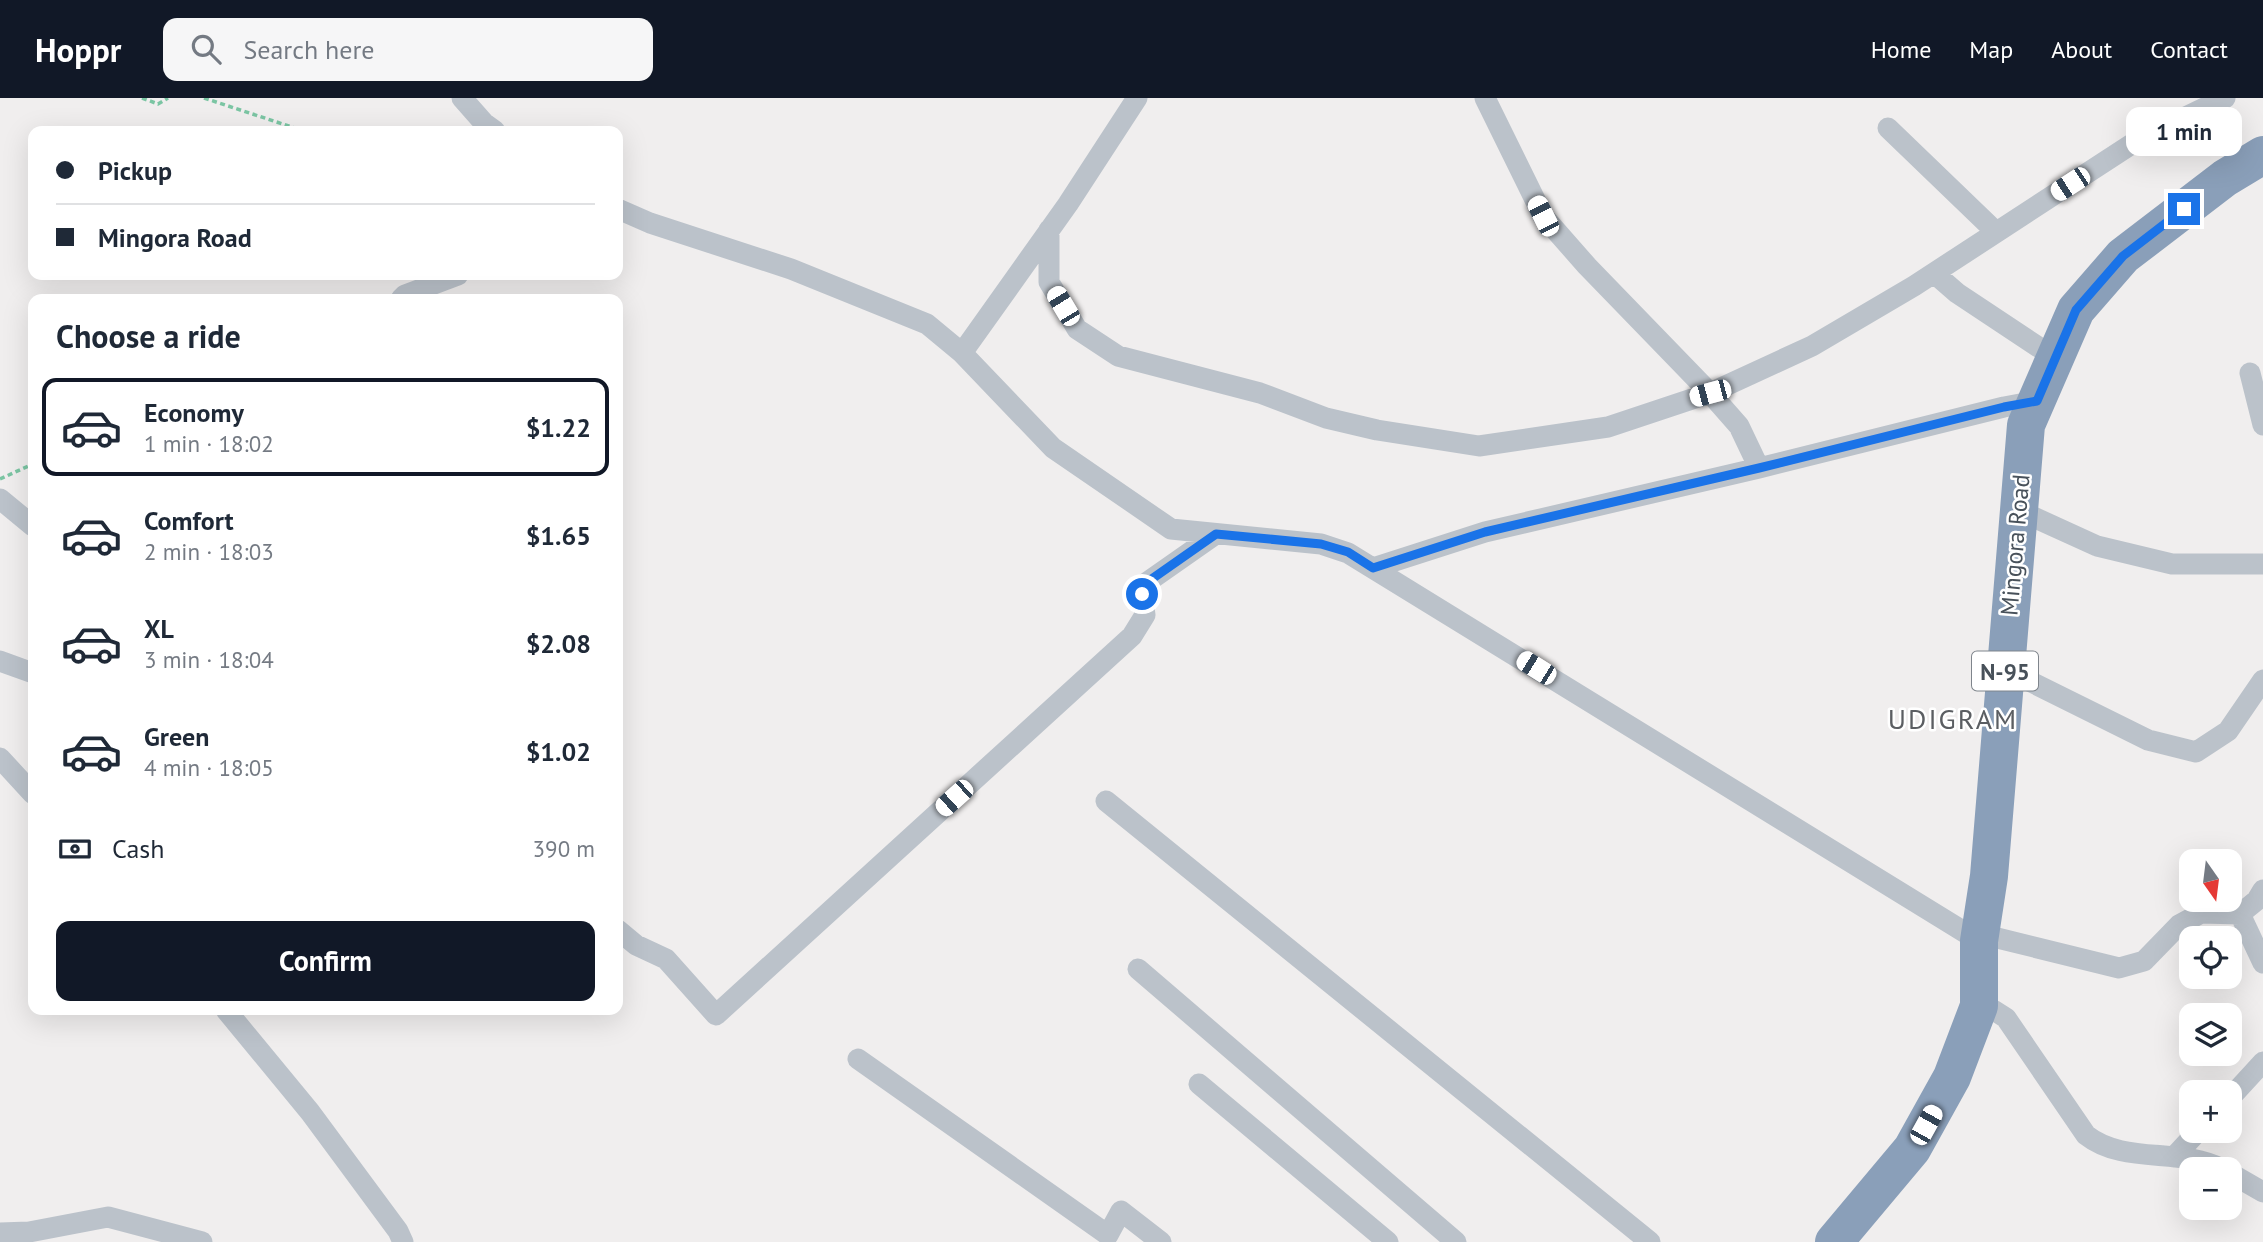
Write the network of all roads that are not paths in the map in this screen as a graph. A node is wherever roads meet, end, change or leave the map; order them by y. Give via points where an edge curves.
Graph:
1 (462, 98) edge
2 (1138, 98) edge
3 (1485, 98) edge
4 (2225, 98) edge
5 (488, 126) edge
6 (1888, 128) dead end
7 (2263, 155) edge
8 (623, 211) edge
9 (1049, 230) junction
10 (1996, 232) junction
11 (1934, 273) junction
12 (445, 280) edge
13 (408, 294) edge
14 (961, 354) junction
15 (2055, 358) junction
16 (2250, 373) dead end
17 (1710, 393) junction
18 (2037, 401) junction
19 (2263, 425) edge
20 (1759, 468) junction
21 (0, 499) edge
22 (2018, 510) junction
23 (28, 522) edge
24 (1216, 534) junction
25 (2263, 564) edge
26 (1373, 568) junction
27 (0, 661) edge
28 (2005, 669) junction
29 (28, 671) edge
30 (2263, 680) edge
31 (0, 758) edge
32 (28, 789) edge
33 (1106, 801) dead end
34 (2263, 890) edge
35 (2240, 914) junction
36 (623, 934) edge
37 (1980, 937) junction
38 (2263, 963) edge
39 (1138, 969) dead end
40 (1979, 1006) junction
41 (230, 1015) edge
42 (858, 1059) dead end
43 (2263, 1062) edge
44 (1199, 1084) dead end
45 (2242, 1085) edge
46 (2187, 1143) edge
47 (2174, 1157) junction
48 (2179, 1158) edge
49 (2242, 1180) edge
50 (2263, 1192) edge
51 (0, 1233) edge
52 (202, 1242) edge
53 (403, 1242) edge
54 (1161, 1242) edge
55 (1388, 1242) edge
56 (1456, 1242) edge
57 (1650, 1242) edge
58 (1833, 1242) edge

1 - 5 street
2 - 9 street
3 - 17 street via 1543,216
4 - 10 street via 2138,140
6 - 10 street
7 - 15 highway, Mingora Road / N-95 via 2225,178 2123,256 2076,310
8 - 14 street via 791,269 927,324
9 - 14 street
9 - 17 street via 1049,282 1077,329 1118,356 1261,393 1326,418 1479,446 1608,427
10 - 11 street
11 - 15 street via 1956,293
11 - 17 street via 1812,346
12 - 13 street
14 - 24 street via 1053,448 1171,529
15 - 18 highway, Mingora Road / N-95
16 - 19 street
17 - 20 street via 1739,426
18 - 20 street
18 - 22 highway, Mingora Road / N-95 via 2026,425
20 - 26 street via 1485,532
21 - 23 street
22 - 25 street via 2097,546 2172,564
22 - 28 highway, Mingora Road / N-95
24 - 26 street via 1321,544 1348,552
24 - 36 street via 1146,583 1142,594 1145,615 1132,636 716,1015 666,958
26 - 37 street
27 - 29 street
28 - 30 street via 2148,740 2196,752 2228,730
28 - 37 highway, Mingora Road / N-95
31 - 32 street
33 - 57 street
34 - 35 street
35 - 37 street via 2201,913 2179,925 2144,961 2119,968
35 - 38 street
37 - 40 highway, Mingora Road / N-95
39 - 56 street
40 - 47 street via 2006,1018 2085,1135 2095,1143 2141,1155
40 - 58 highway, Mingora Road / N-95 via 1952,1077 1912,1149
41 - 53 street via 310,1112
42 - 54 street via 1108,1235 1121,1210
43 - 45 street
44 - 55 street
46 - 47 street
47 - 48 street
49 - 50 street
51 - 52 street via 108,1217

